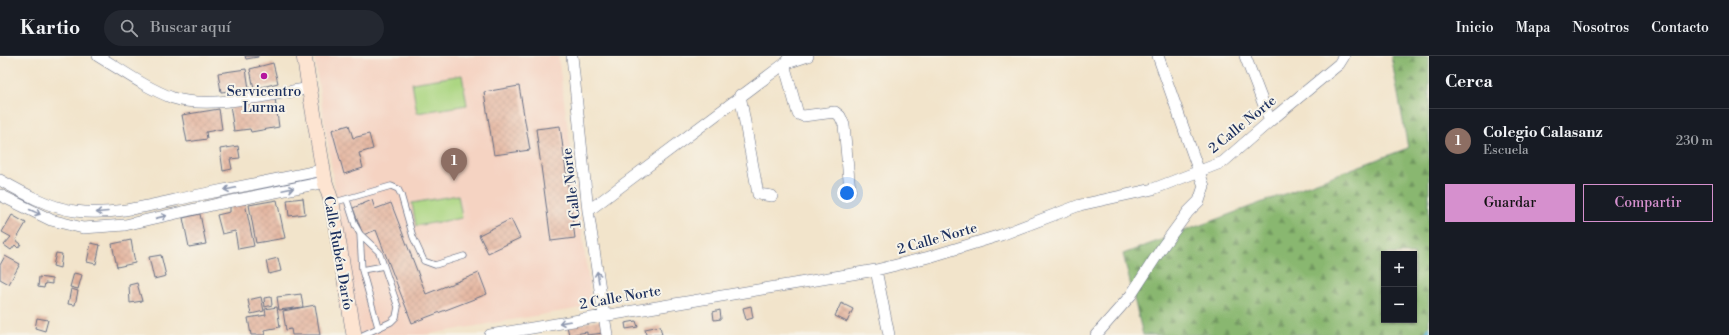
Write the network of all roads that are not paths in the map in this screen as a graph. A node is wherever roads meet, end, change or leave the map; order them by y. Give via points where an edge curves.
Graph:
1 (98, 56) edge
2 (304, 56) edge
3 (572, 56) edge
4 (808, 56) edge
5 (1158, 56) edge
6 (1245, 56) edge
7 (1344, 56) edge
8 (787, 60) edge
9 (310, 88) junction
10 (740, 95) junction
11 (1270, 121) junction
12 (1198, 173) junction
13 (324, 176) junction
14 (0, 180) edge
15 (850, 191) dead end
16 (0, 195) edge
17 (772, 196) dead end
18 (347, 200) junction
19 (332, 203) junction
20 (588, 211) junction
21 (360, 234) junction
22 (464, 256) dead end
23 (384, 266) junction
24 (362, 270) junction
25 (876, 270) junction
26 (604, 315) junction
27 (378, 327) junction
28 (344, 335) edge
29 (354, 335) edge
30 (363, 335) edge
31 (490, 335) edge
32 (607, 335) edge
33 (889, 335) edge
34 (1096, 335) edge

1 - 9 street via 151,88 175,98 211,103
2 - 9 street
3 - 20 street, 1 Calle Norte
4 - 8 street
5 - 12 street
6 - 11 street
7 - 11 street, 2 Calle Norte via 1339,64
8 - 10 street
8 - 15 street via 798,114 803,116 835,112 840,116 844,125
9 - 13 street
10 - 17 street via 758,194
10 - 20 street
11 - 12 street, 2 Calle Norte via 1224,162
12 - 25 street, 2 Calle Norte via 1154,189 1080,205 1001,235
12 - 34 street via 1204,186 1199,201 1162,246 1131,295
13 -> 14 street via 96,213 73,211 48,203
16 -> 13 street via 51,220 83,228 125,225
13 - 19 street, Calle Rubén Darío
13 - 28 street, Calle Rubén Darío via 323,204
18 - 19 lane
18 - 21 lane via 354,225
18 - 22 lane via 392,186 398,189 401,195 413,237 424,261 435,265
19 - 29 street, Calle Rubén Darío
26 -> 20 street, 1 Calle Norte
21 - 23 lane via 379,252
21 - 24 lane
23 - 24 lane
23 - 27 lane via 398,307 392,322
24 - 27 lane
25 - 26 street, 2 Calle Norte
25 - 33 street
26 -> 31 street, 2 Calle Norte
26 - 32 street, 1 Calle Norte
27 - 30 lane

